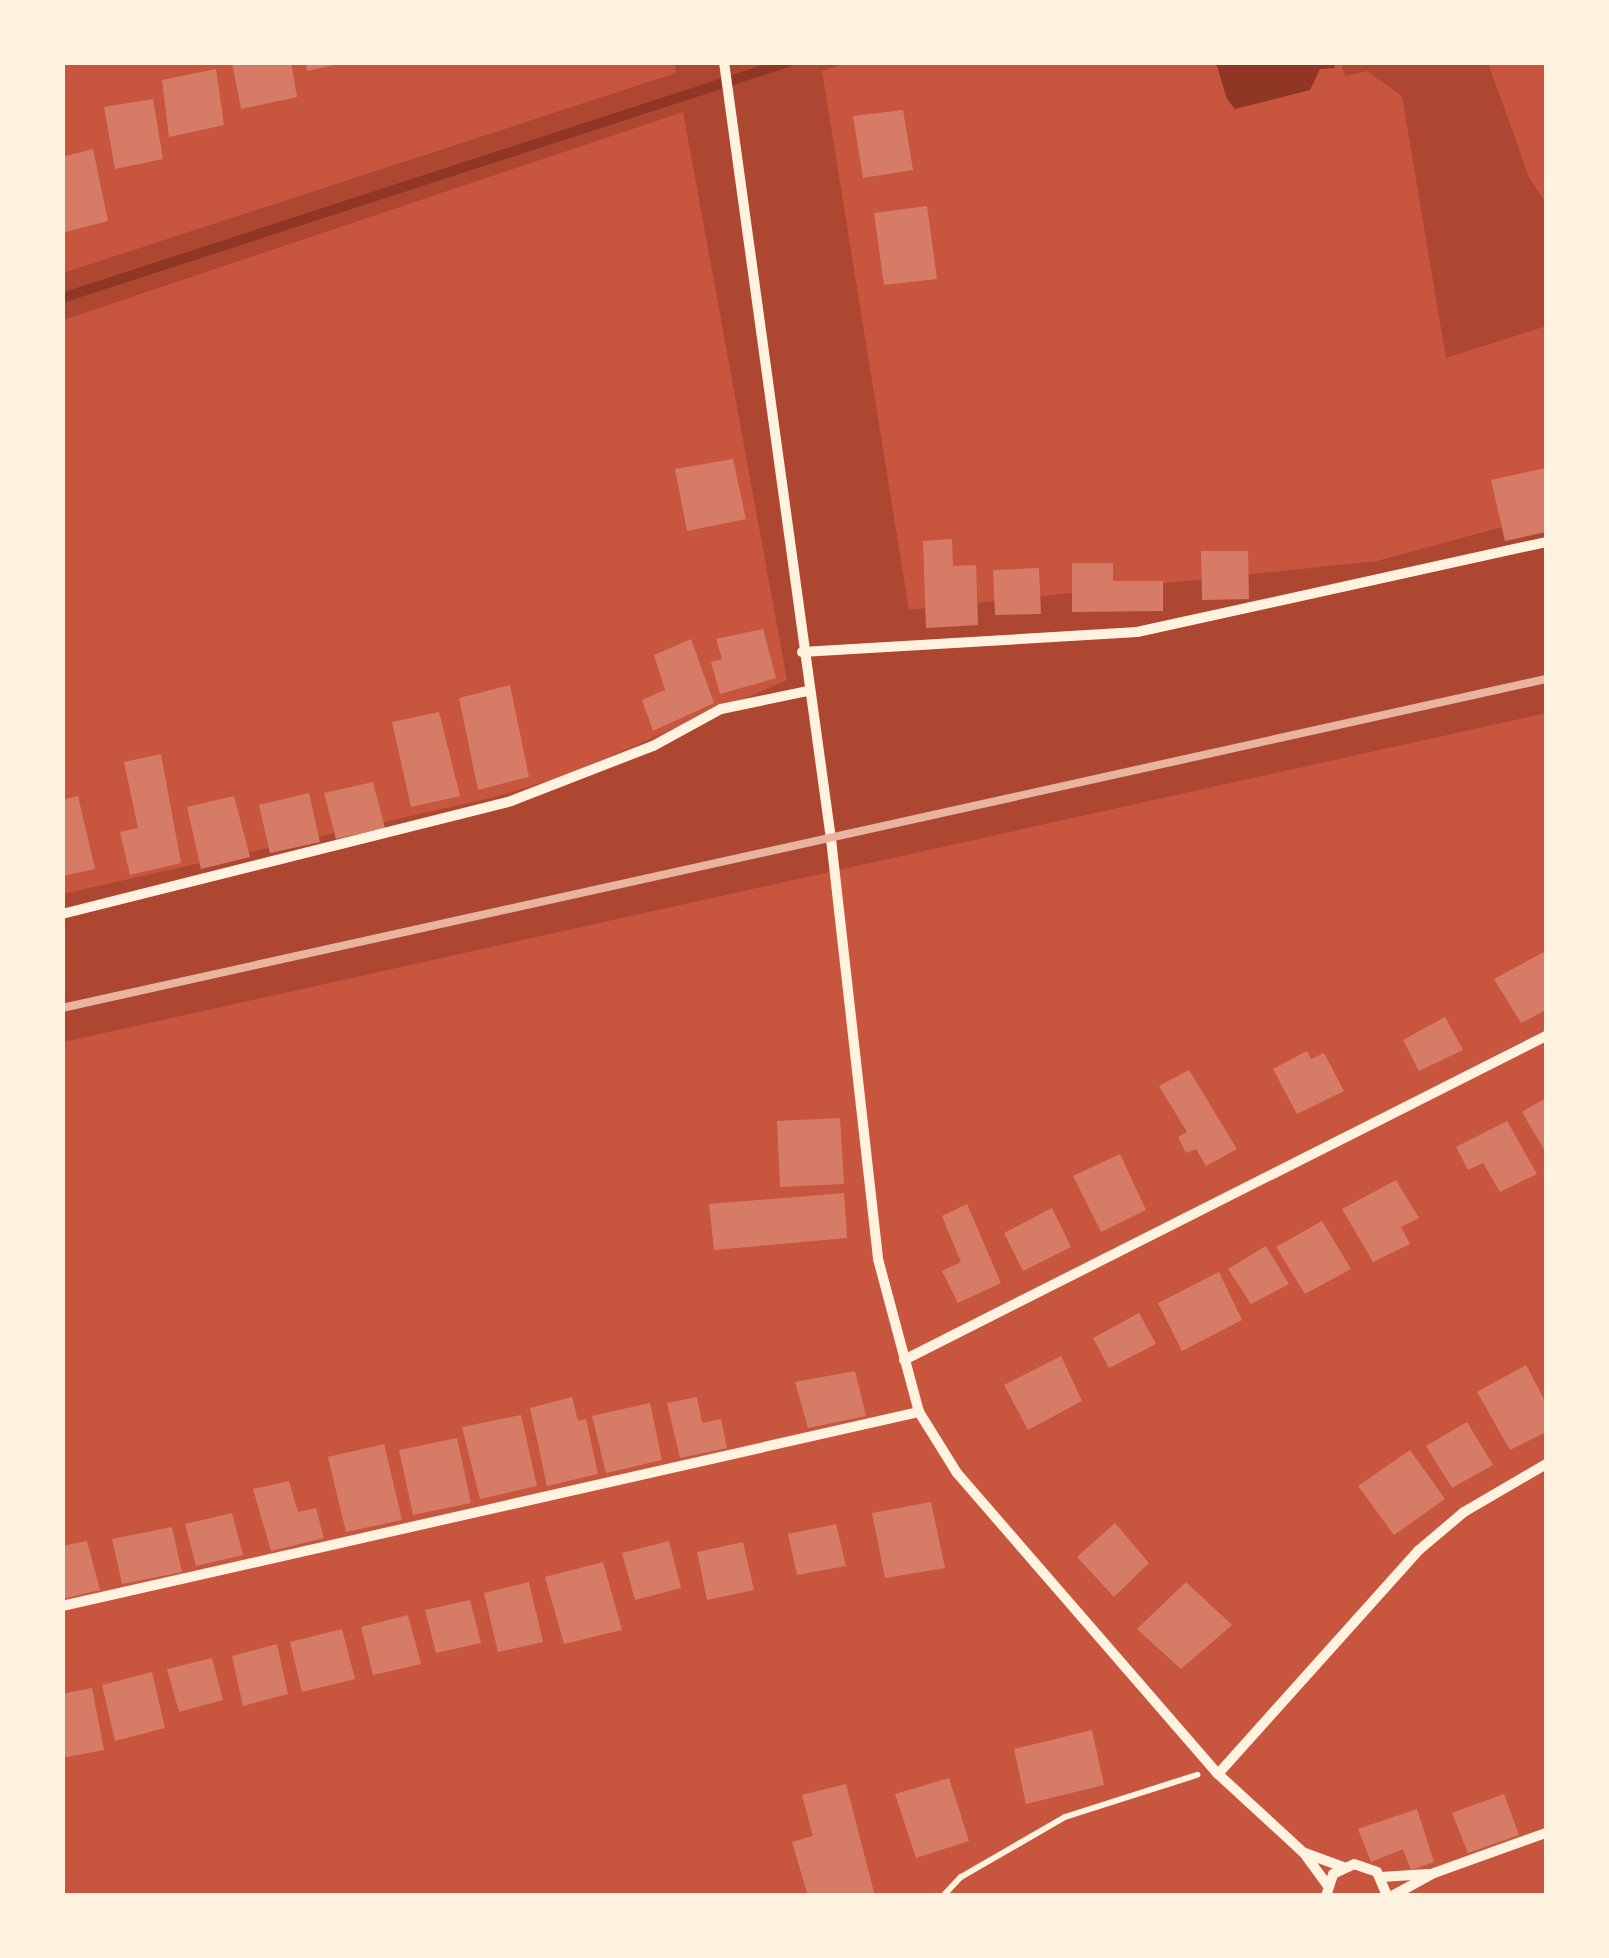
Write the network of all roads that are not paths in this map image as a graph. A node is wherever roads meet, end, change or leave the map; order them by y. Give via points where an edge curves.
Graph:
1 (724, 62) edge
2 (1546, 542) edge
3 (802, 652) junction
4 (808, 691) junction
5 (62, 914) edge
6 (1546, 1036) edge
7 (904, 1360) junction
8 (920, 1412) junction
9 (1546, 1464) edge
10 (62, 1606) edge
11 (1218, 1774) junction
12 (1546, 1833) edge
13 (1304, 1852) junction
14 (1343, 1867) junction
15 (1434, 1873) junction
16 (1381, 1877) junction
17 (1327, 1890) edge
18 (1389, 1896) edge

1 - 3 street
2 - 3 street via 1136,632
3 - 4 street
4 - 5 street via 721,709 653,746 511,801
4 - 7 street via 878,1258
6 - 7 street
7 - 8 street
8 - 10 street
8 - 11 street via 957,1473
9 - 11 street via 1464,1512 1418,1550
11 - 13 street
12 - 15 street
13 - 14 street
13 - 17 street
14 - 16 street via 1366,1865
14 - 17 street
15 - 16 street
15 - 18 street
16 - 18 street

